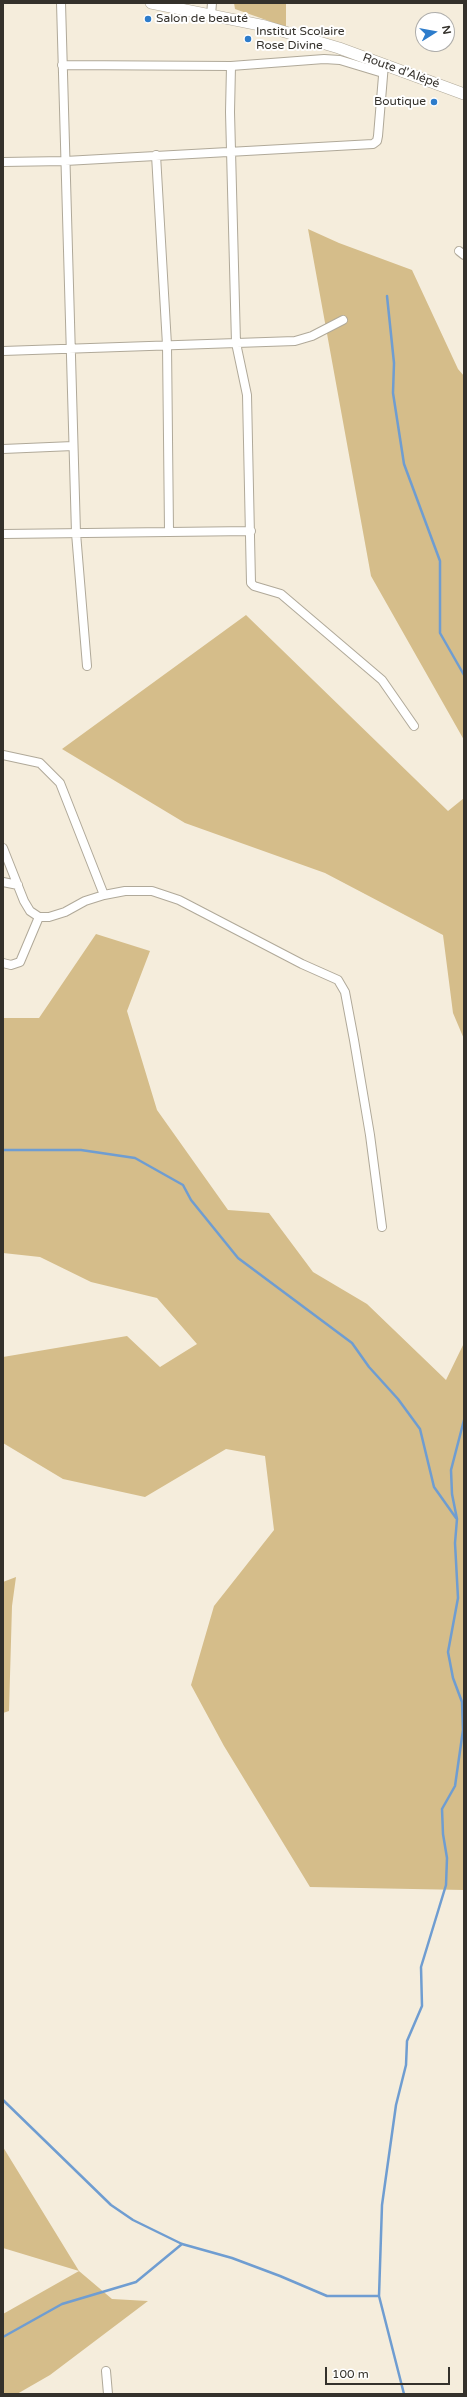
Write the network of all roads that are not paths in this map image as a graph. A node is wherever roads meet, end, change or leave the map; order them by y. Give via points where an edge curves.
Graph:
1 (61, 3) edge
2 (151, 3) edge
3 (212, 3) edge
4 (211, 15) junction
5 (62, 65) junction
6 (231, 66) junction
7 (384, 68) junction
8 (464, 94) edge
9 (232, 152) junction
10 (156, 155) junction
11 (65, 161) junction
12 (3, 162) edge
13 (343, 320) dead end
14 (236, 342) junction
15 (167, 345) junction
16 (69, 348) junction
17 (3, 351) edge
18 (73, 446) junction
19 (3, 449) edge
20 (169, 531) junction
21 (251, 531) junction
22 (76, 533) junction
23 (3, 534) edge
24 (87, 666) dead end
25 (414, 726) dead end
26 (3, 755) edge
27 (3, 848) edge
28 (3, 882) edge
29 (18, 885) junction
30 (104, 895) junction
31 (39, 917) junction
32 (3, 963) edge
33 (382, 1227) dead end
34 (106, 2371) dead end
35 (108, 2394) edge

1 - 5 street
2 - 4 main road, Route d'Alépé
3 - 4 street
4 - 7 main road, Route d'Alépé via 265,26
5 - 6 street
5 - 11 street
6 - 7 street via 324,58
6 - 9 street
7 - 8 main road, Route d'Alépé
7 - 9 street via 378,136 375,142
9 - 10 street
9 - 14 street
10 - 11 street
10 - 15 street
11 - 12 street
11 - 16 street
13 - 14 street via 304,340
14 - 15 street
14 - 21 street via 247,395
15 - 16 street
15 - 20 street
16 - 17 street
16 - 18 street
18 - 19 street
18 - 22 street
20 - 21 street
20 - 22 street
21 - 25 street via 250,576 254,586 281,594 382,680
22 - 23 street
22 - 24 street
26 - 30 street via 40,763 60,783
27 - 29 street
28 - 29 street
29 - 31 street via 30,911
30 - 31 street via 85,901 65,912
30 - 33 street via 138,890 152,891 179,900 338,980 345,992 353,1033
31 - 32 street via 20,962 11,965
34 - 35 street

